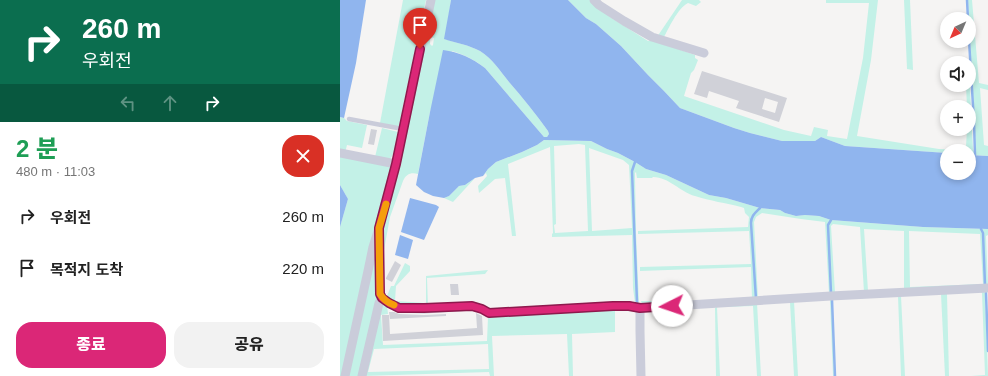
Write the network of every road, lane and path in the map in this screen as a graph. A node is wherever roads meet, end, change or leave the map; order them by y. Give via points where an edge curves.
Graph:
1 (430, 0) edge
2 (594, 0) edge
3 (704, 53) dead end
4 (348, 119) dead end
5 (403, 129) junction
6 (340, 154) edge
7 (396, 164) junction
8 (379, 228) junction
9 (988, 288) edge
10 (382, 298) junction
11 (640, 308) junction
12 (345, 376) edge
13 (362, 376) edge
14 (641, 376) edge

1 - 5 street
2 - 3 street via 624,22 652,37
4 - 5 lane
5 - 7 street
6 - 7 street
7 - 8 street
8 - 10 street
8 - 12 street
9 - 11 street
10 - 11 street via 399,308 472,306 489,313 613,306
10 - 13 street
11 - 14 street

